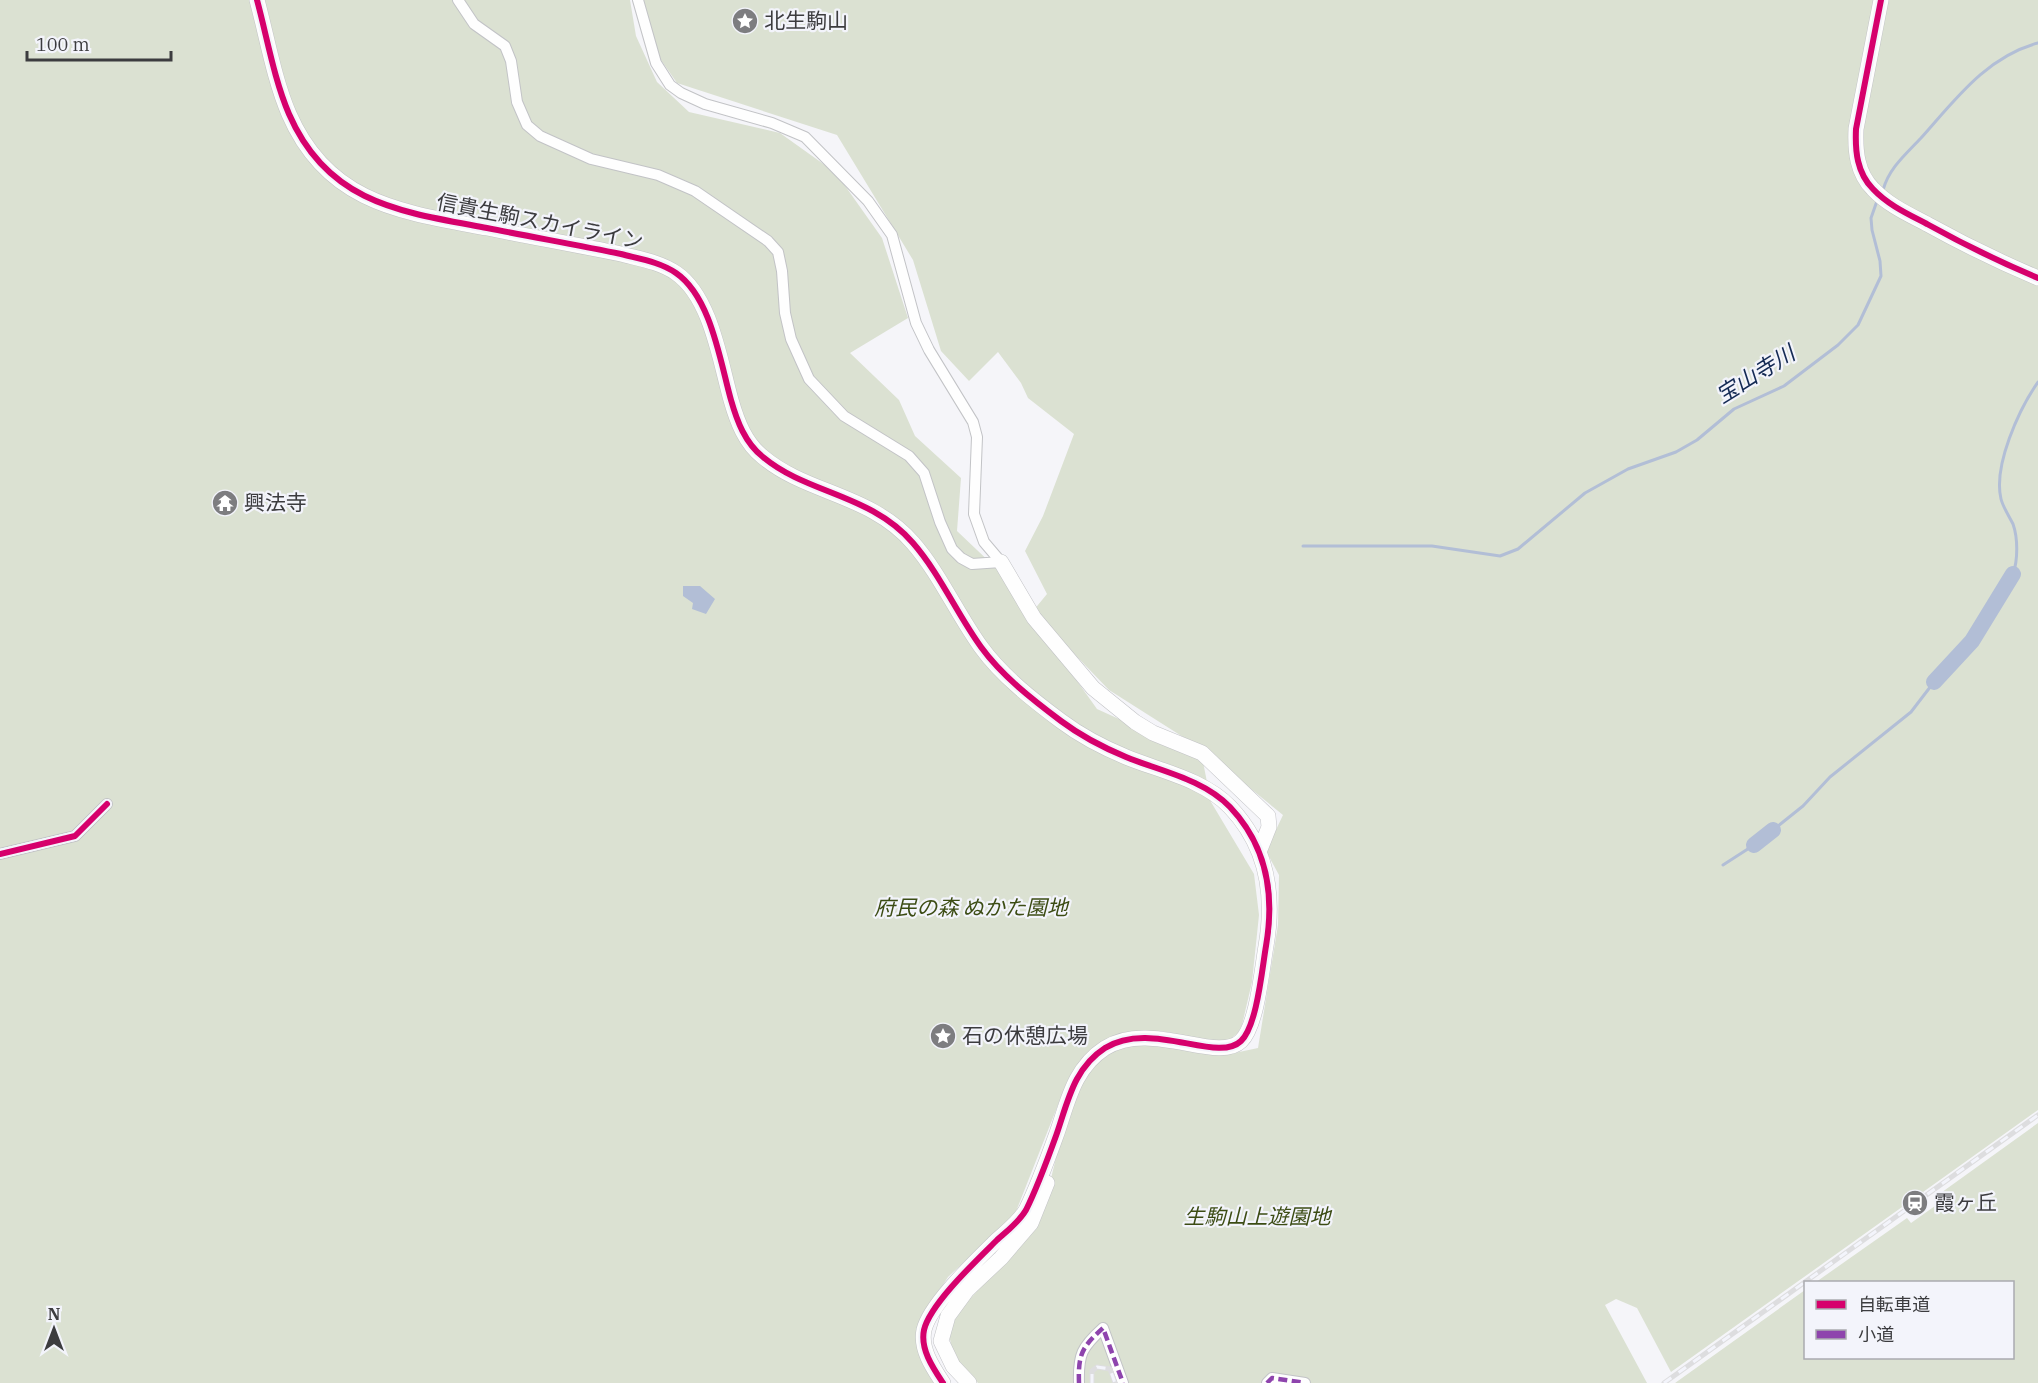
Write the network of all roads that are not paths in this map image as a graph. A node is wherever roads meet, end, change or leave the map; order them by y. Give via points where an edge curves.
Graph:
1 (257, 0) edge
2 (459, 0) edge
3 (638, 0) edge
4 (1881, 0) edge
5 (2038, 278) edge
6 (1001, 562) junction
7 (107, 804) dead end
8 (1259, 852) junction
9 (0, 854) edge
10 (1056, 1134) junction
11 (943, 1383) edge
12 (969, 1383) edge
13 (1079, 1383) edge
14 (1123, 1383) edge
15 (1267, 1383) edge
16 (1305, 1383) edge

1 - 8 street, 信貴生駒スカイライン via 288,112 311,152 333,176 363,196 403,212 621,254 675,272 699,296 735,415 759,455 780,470 862,504 888,521 913,543 983,650 1004,673 1087,739 1202,785 1228,805
2 - 6 street via 474,24 505,46 522,115 540,136 591,159 680,184 768,241 778,252 791,339 809,379 844,416 909,456 924,473 940,522 952,549 961,558 972,564
3 - 6 street via 656,63 670,85 705,105 772,123 805,137 868,201 892,235 916,323 973,422 977,437 974,514 984,542
4 - 5 street via 1856,129 1855,149 1860,168 1872,188 1891,204 1972,249
6 - 8 street via 1034,618 1093,688 1144,728 1202,753 1268,816 1269,827
7 - 9 street via 75,836
8 - 10 street, 信貴生駒スカイライン via 1270,889 1270,913 1254,1008 1244,1037 1224,1049 1148,1036 1106,1047 1090,1060 1072,1086
10 - 11 street, 信貴生駒スカイライン via 1025,1212 940,1301 924,1328 924,1350
10 - 12 street via 1059,1145 1054,1163 1031,1223 967,1290 948,1316 941,1341 953,1366
13 - 14 street via 1084,1344 1103,1328
15 - 16 street via 1272,1378

